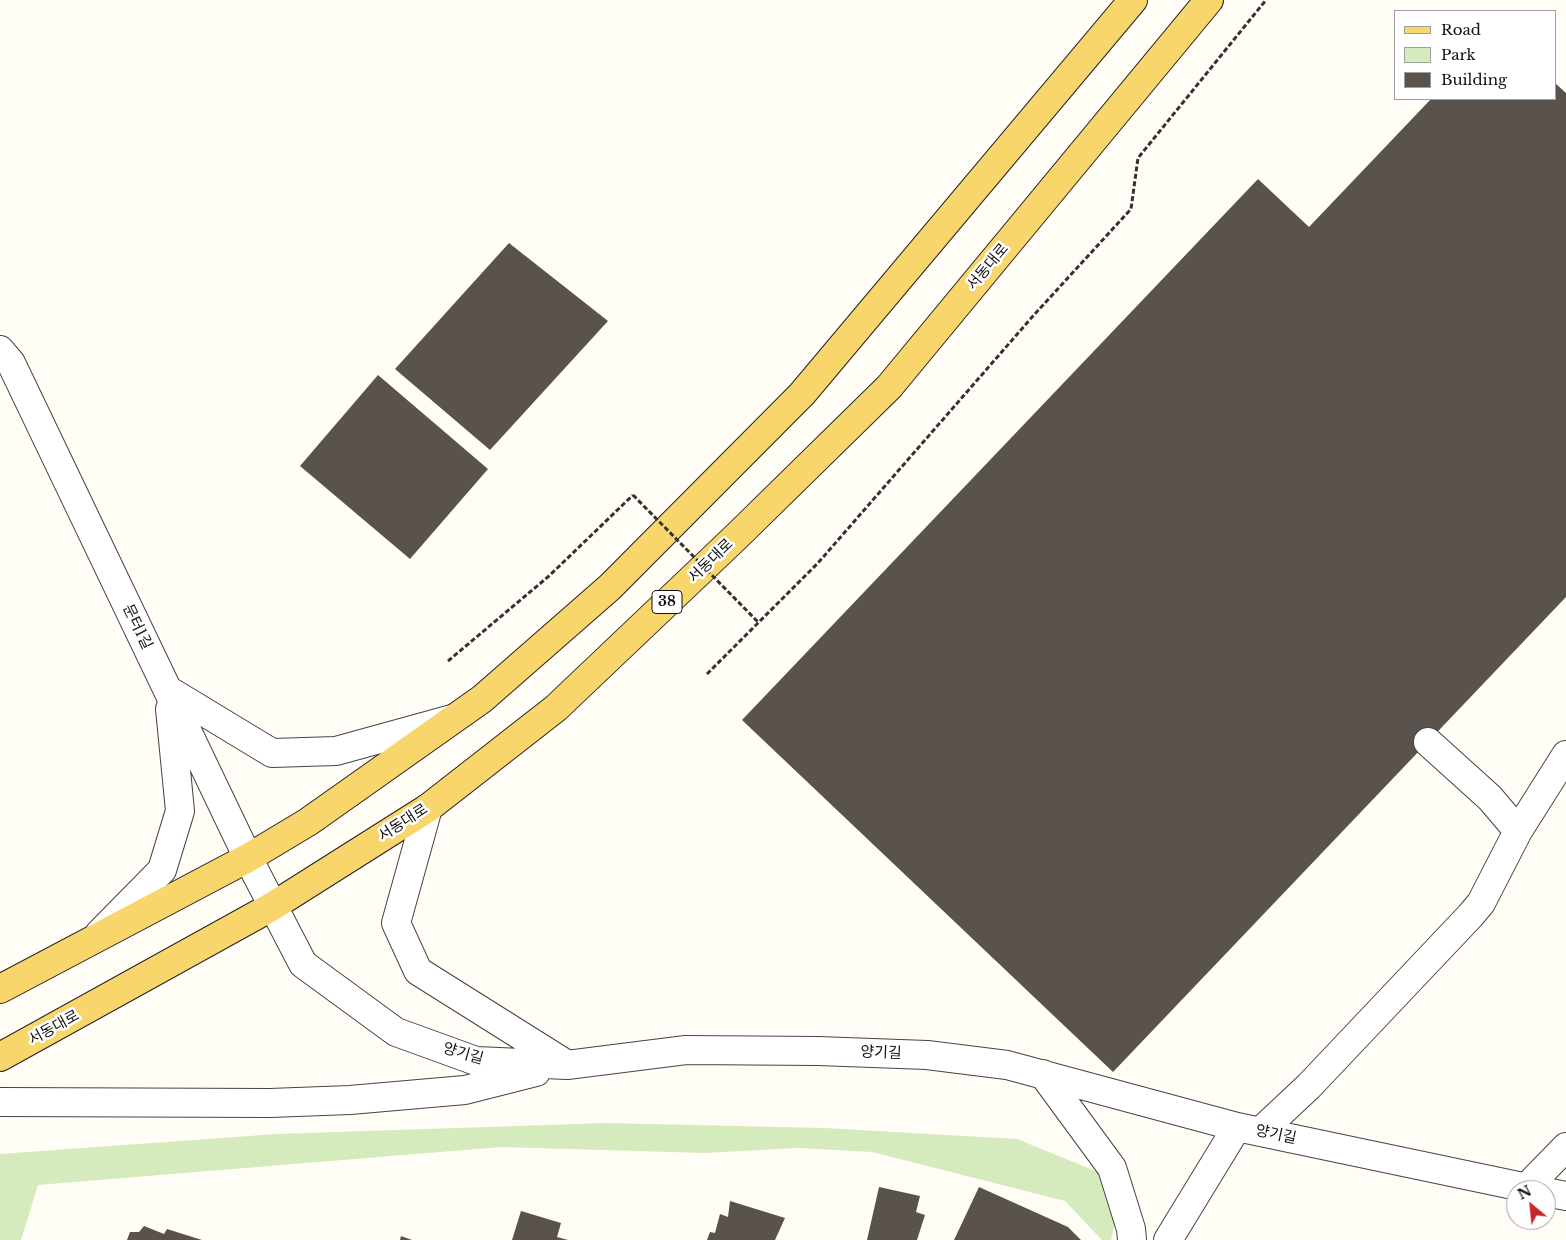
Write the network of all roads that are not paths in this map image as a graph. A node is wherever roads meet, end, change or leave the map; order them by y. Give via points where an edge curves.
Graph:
1 (1132, 0) edge
2 (1209, 0) edge
3 (0, 350) edge
4 (168, 690) junction
5 (456, 718) junction
6 (1428, 742) dead end
7 (1566, 755) edge
8 (428, 808) junction
9 (1518, 831) junction
10 (248, 858) junction
11 (273, 906) junction
12 (93, 940) junction
13 (0, 989) edge
14 (0, 1057) edge
15 (567, 1064) junction
16 (1042, 1074) junction
17 (0, 1102) edge
18 (1248, 1130) junction
19 (1566, 1147) edge
20 (1543, 1180) edge
21 (1506, 1184) edge
22 (1132, 1240) edge
23 (1168, 1240) edge

1 - 5 main road via 802,394 610,587
2 - 8 main road, 서동대로 / 38 via 889,387 556,708
3 - 4 street, 문터1길 via 11,363
4 - 5 street via 272,753 336,751
4 - 10 street, 문터1길
4 - 12 street via 180,811 162,870
5 - 10 main road via 308,822
6 - 9 street via 1490,798
7 - 9 street
8 - 11 main road, 서동대로 / 38
8 - 15 street via 396,923 418,971
9 - 18 street via 1481,903 1470,916 1309,1086
10 - 11 street, 문터1길
10 - 12 main road
11 - 14 main road, 서동대로 / 38
11 - 15 street, 양기길 via 303,964 396,1032 476,1061
12 - 13 main road
15 - 16 street, 양기길 via 686,1050 818,1051 927,1055 1007,1065
15 - 17 street via 465,1090 350,1100
16 - 18 street, 양기길
16 - 22 street via 1112,1168
18 - 21 street, 양기길
18 - 23 street
19 - 20 street

